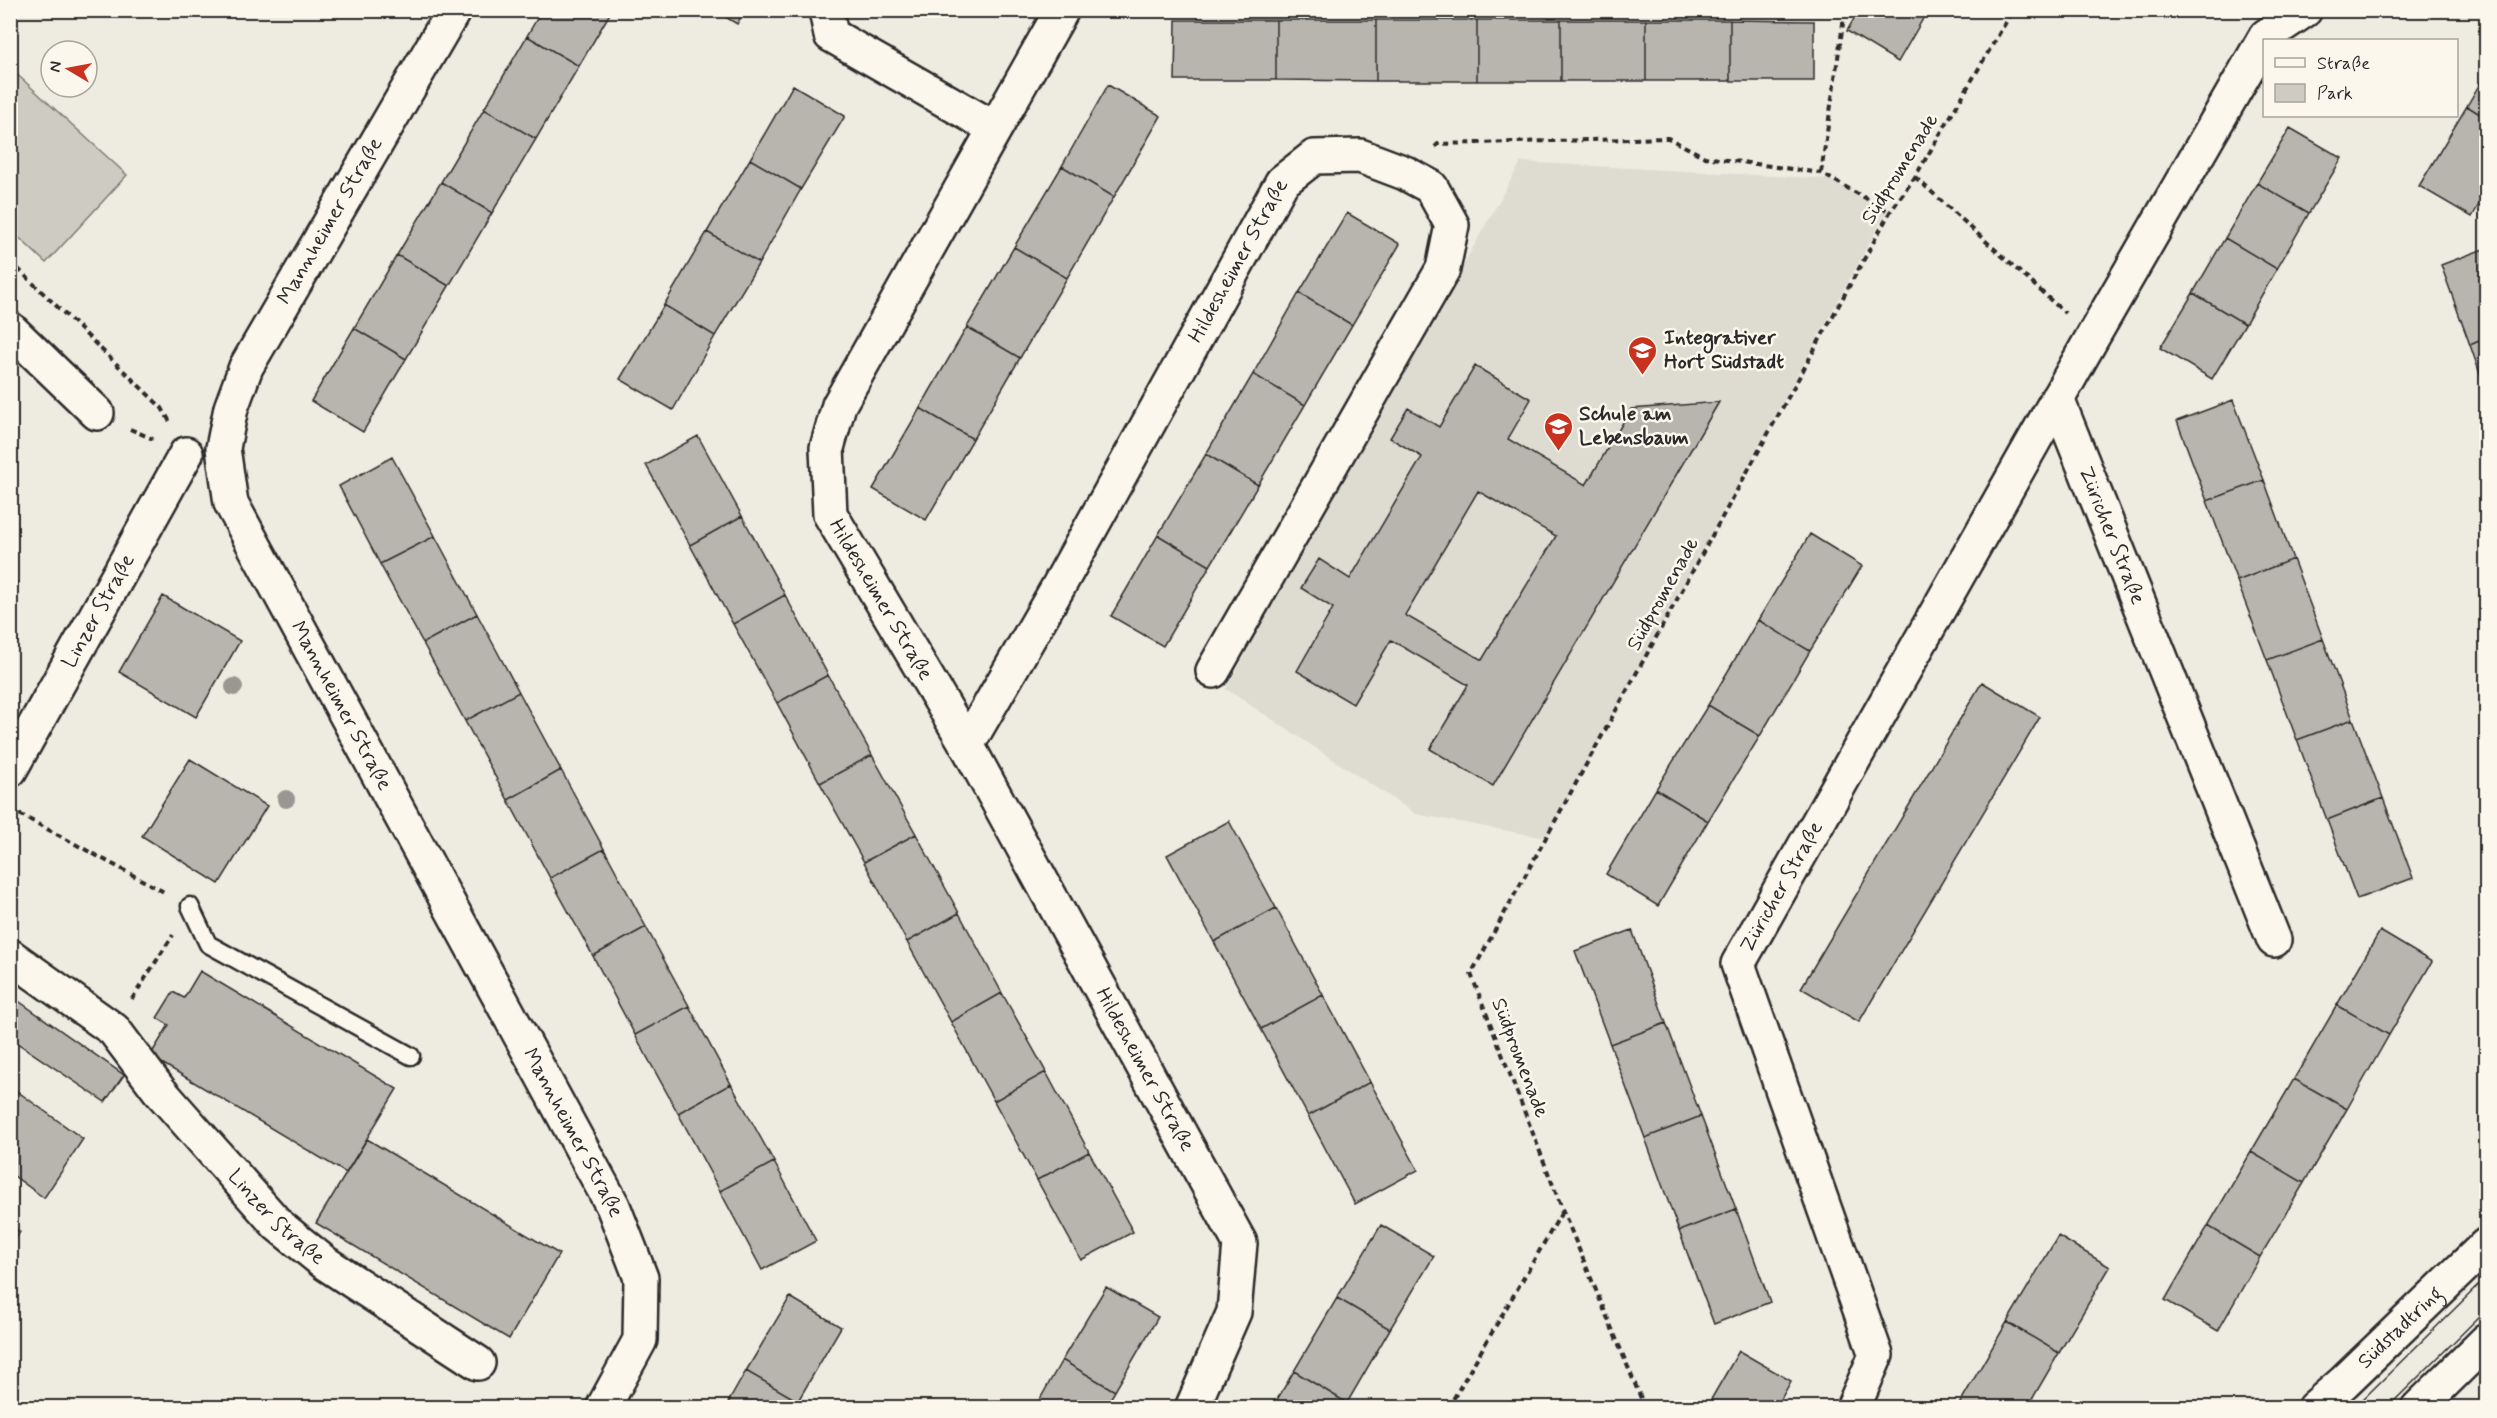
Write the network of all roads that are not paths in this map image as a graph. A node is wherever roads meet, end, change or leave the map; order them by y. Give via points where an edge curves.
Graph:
1 (454, 10) edge
2 (826, 10) edge
3 (2305, 10) edge
4 (1049, 15) edge
5 (2264, 39) edge
6 (2263, 41) edge
7 (994, 128) junction
8 (10, 329) edge
9 (2057, 399) junction
10 (97, 413) dead end
11 (186, 454) road end
12 (1213, 671) dead end
13 (967, 745) junction
14 (10, 770) edge
15 (190, 906) road end
16 (2274, 940) dead end
17 (10, 956) edge
18 (411, 1056) dead end
19 (2487, 1245) edge
20 (2487, 1341) edge
21 (478, 1363) dead end
22 (603, 1407) edge
23 (1192, 1407) edge
24 (1853, 1407) edge
25 (2314, 1407) edge
26 (2418, 1407) edge

1 - 22 street, Mannheimer Straße via 246,367 231,408 223,448 231,502 617,1216 641,1278 640,1340
2 - 7 street via 831,35
3 - 5 street, Züricher Straße
4 - 7 street, Hildesheimer Straße
6 - 9 street, Züricher Straße
7 - 13 street, Hildesheimer Straße via 839,405 827,448 830,514
8 - 10 street
9 - 16 street, Züricher Straße
9 - 24 street, Züricher Straße via 1738,964 1876,1355
11 - 14 street, Linzer Straße
12 - 13 street, Hildesheimer Straße via 1443,269 1452,225 1431,187 1360,156 1314,157 1282,182
13 - 23 street, Hildesheimer Straße via 1240,1243 1234,1312
15 - 18 lane via 207,944
17 - 21 street, Linzer Straße via 114,1029 159,1090 278,1225 325,1263
19 - 25 street, Südstadtring
20 - 26 street

